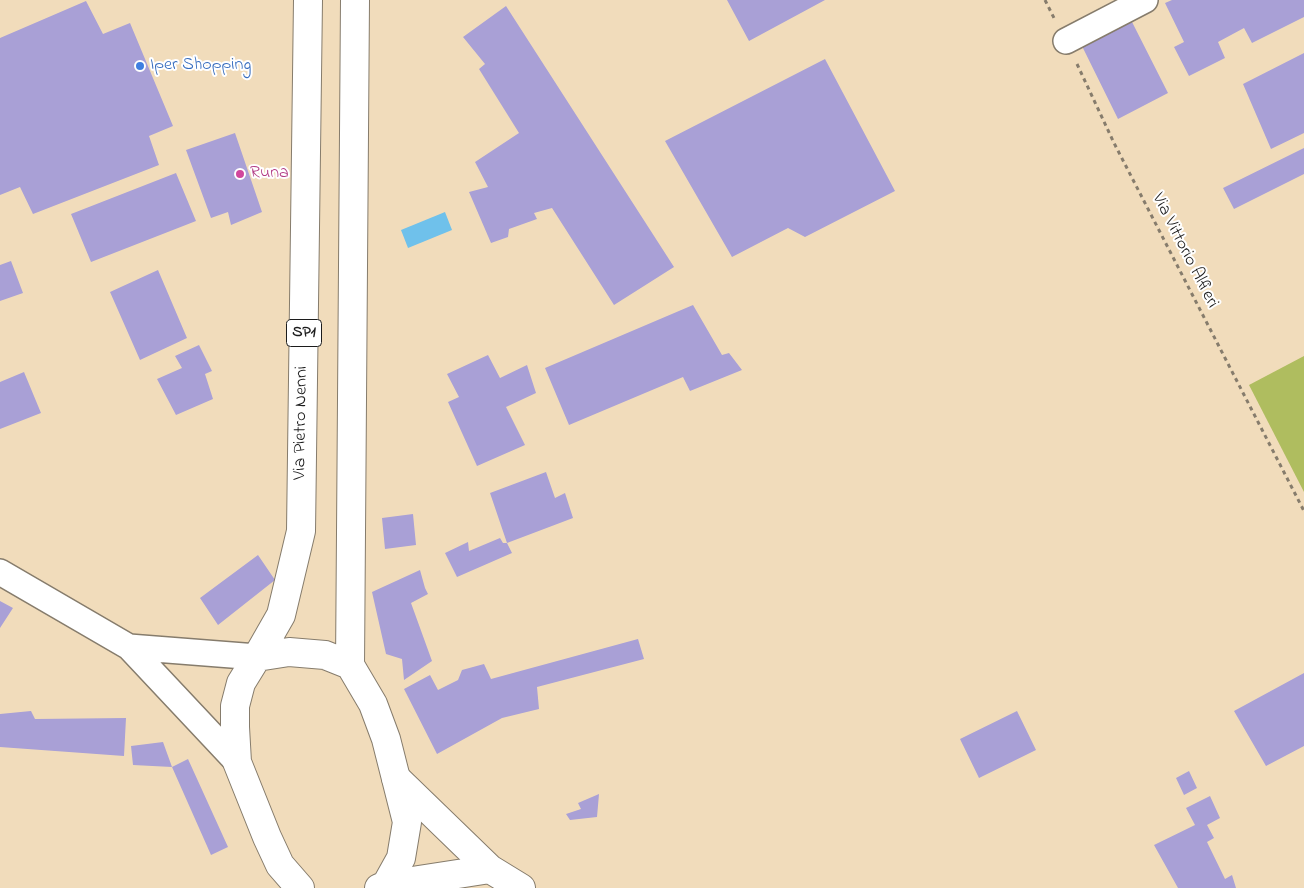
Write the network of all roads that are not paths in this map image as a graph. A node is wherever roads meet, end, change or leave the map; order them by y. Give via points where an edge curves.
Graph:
1 (308, 0) edge
2 (355, 0) edge
3 (1146, 0) edge
4 (1066, 41) road end
5 (0, 572) edge
6 (129, 647) junction
7 (257, 657) junction
8 (350, 665) junction
9 (236, 762) junction
10 (396, 778) junction
11 (490, 869) junction
12 (383, 887) edge
13 (300, 888) edge
14 (521, 888) edge

1 - 7 main road, Via Pietro Nenni / SP1 via 301,531 281,615
2 - 8 main road
3 - 4 street
5 - 6 street
6 - 7 street
6 - 9 street
7 - 8 main road via 298,652 324,655
7 - 9 main road, Via Pietro Nenni via 241,683 235,706
8 - 10 main road via 373,704
9 - 13 main road via 280,865
10 - 11 main road
10 - 12 main road via 407,822 401,858
11 - 12 main road
11 - 14 main road

